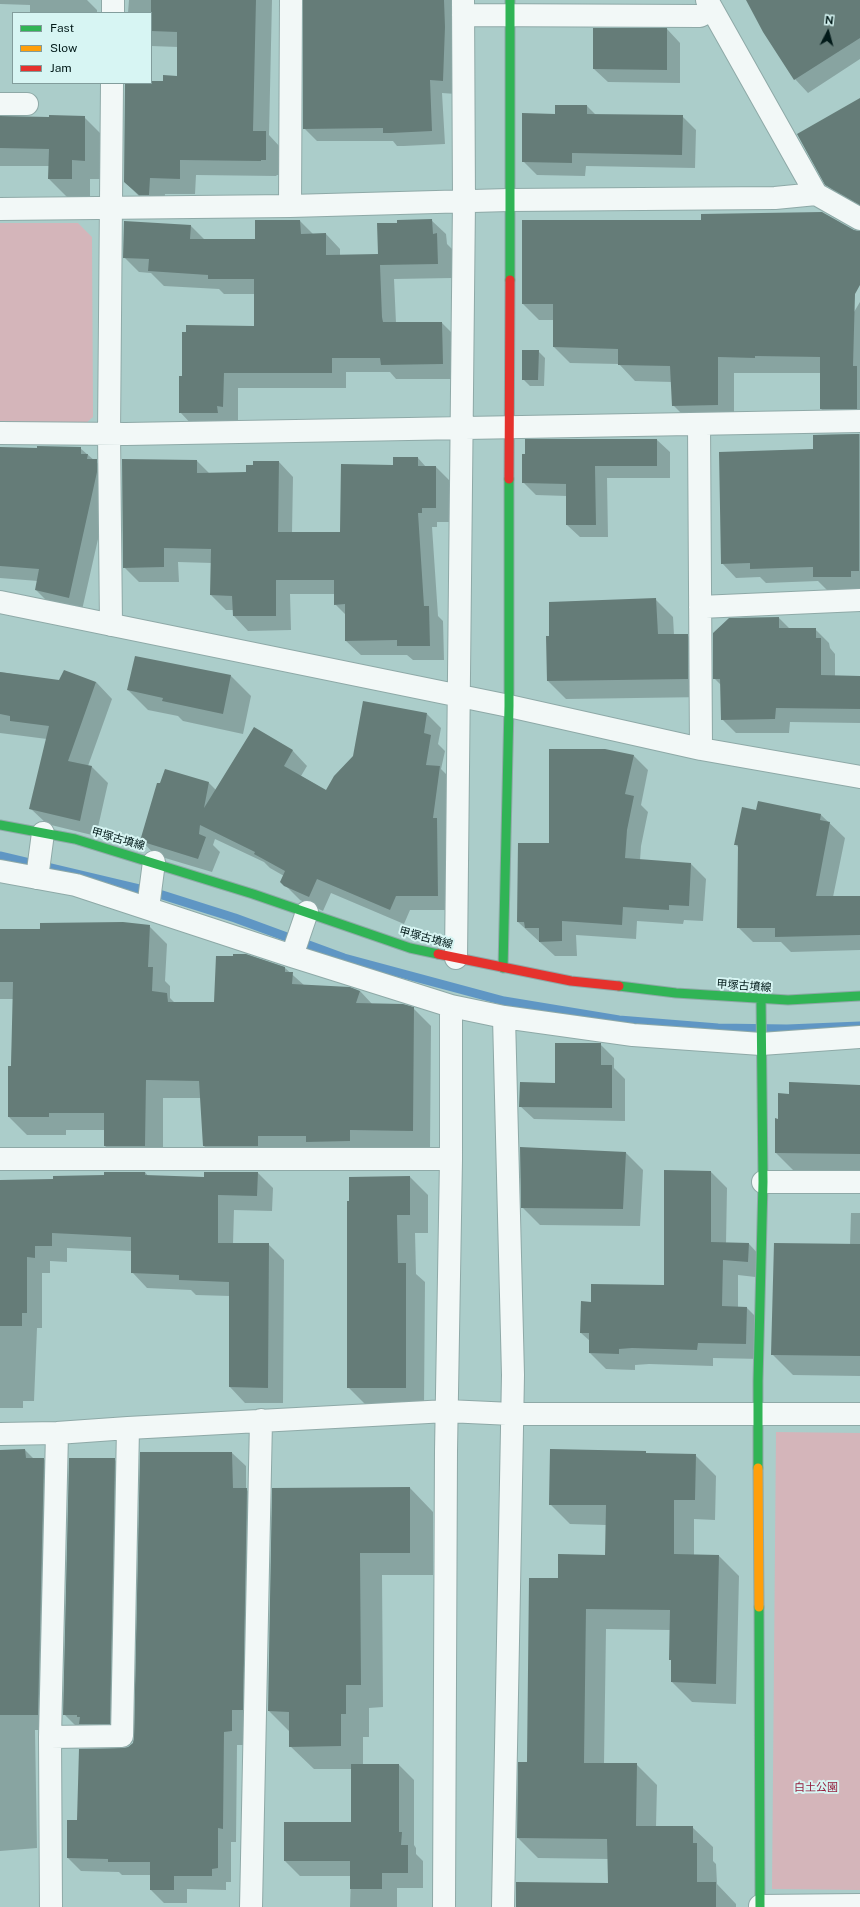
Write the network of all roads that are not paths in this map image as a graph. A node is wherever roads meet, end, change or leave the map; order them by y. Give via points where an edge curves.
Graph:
1 (113, 0) edge
2 (291, 0) edge
3 (710, 5) edge
4 (463, 7) edge
5 (510, 7) edge
6 (113, 12) edge
7 (112, 84) edge
8 (0, 104) edge
9 (27, 104) dead end
10 (816, 194) junction
11 (509, 200) junction
12 (464, 201) junction
13 (290, 206) junction
14 (112, 207) junction
15 (0, 209) edge
16 (860, 219) edge
17 (860, 421) edge
18 (699, 424) junction
19 (510, 426) junction
20 (462, 427) junction
21 (0, 432) edge
22 (109, 434) junction
23 (860, 600) edge
24 (0, 602) edge
25 (700, 607) junction
26 (111, 625) junction
27 (459, 696) junction
28 (509, 706) junction
29 (701, 749) junction
30 (860, 777) edge
31 (0, 825) edge
32 (43, 833) junction
33 (154, 862) junction
34 (0, 871) edge
35 (37, 878) junction
36 (148, 908) junction
37 (307, 912) junction
38 (292, 956) junction
39 (456, 958) junction
40 (503, 968) junction
41 (860, 996) edge
42 (761, 999) junction
43 (451, 1006) junction
44 (504, 1017) junction
45 (860, 1037) edge
46 (761, 1039) junction
47 (0, 1159) edge
48 (451, 1159) junction
49 (763, 1182) junction
50 (860, 1182) edge
51 (447, 1411) junction
52 (512, 1414) junction
53 (759, 1414) junction
54 (860, 1414) edge
55 (261, 1420) junction
56 (128, 1428) junction
57 (57, 1433) junction
58 (0, 1434) edge
59 (50, 1737) junction
60 (760, 1906) edge
61 (860, 1906) edge
62 (51, 1907) edge
63 (251, 1907) edge
64 (444, 1907) edge
65 (503, 1907) edge

1 - 6 street
2 - 13 street
3 - 5 street via 700,16
3 - 10 street
4 - 5 street
4 - 12 street
5 - 11 street
7 - 14 street
8 - 9 street
10 - 11 street via 775,198
10 - 16 street
11 - 12 street
11 - 19 street
12 - 13 street
12 - 20 street
13 - 14 street
14 - 15 street
14 - 22 street
17 - 18 street
18 - 19 street
18 - 25 street
19 - 20 street
19 - 28 street
20 - 22 street
20 - 27 street
21 - 22 street
22 - 26 street
23 - 25 street
24 - 26 street
25 - 29 street
26 - 27 street
27 - 28 street
27 - 39 street
28 - 29 street
28 - 40 street
29 - 30 street
31 - 32 street, 甲塚古墳線
32 - 33 street, 甲塚古墳線 via 75,839
32 - 35 street
33 - 36 street
33 - 37 street, 甲塚古墳線
34 - 35 street
35 - 36 street via 76,885
36 - 38 street
37 - 38 street
37 - 39 street, 甲塚古墳線 via 410,948
38 - 43 street
39 - 40 street, 甲塚古墳線
40 - 42 street, 甲塚古墳線 via 579,982
41 - 42 street, 甲塚古墳線 via 795,1000
42 - 46 street
43 - 44 street
43 - 48 street
44 - 46 street via 633,1035
44 - 52 street
45 - 46 street
46 - 49 street
47 - 48 street
48 - 51 street
49 - 50 street
49 - 53 street
51 - 52 street
51 - 55 street
51 - 64 street
52 - 53 street
52 - 65 street
53 - 54 street
53 - 60 street
55 - 56 street
55 - 63 street
56 - 57 street
56 - 59 street via 122,1736
57 - 58 street
57 - 59 street
59 - 62 street
60 - 61 street

